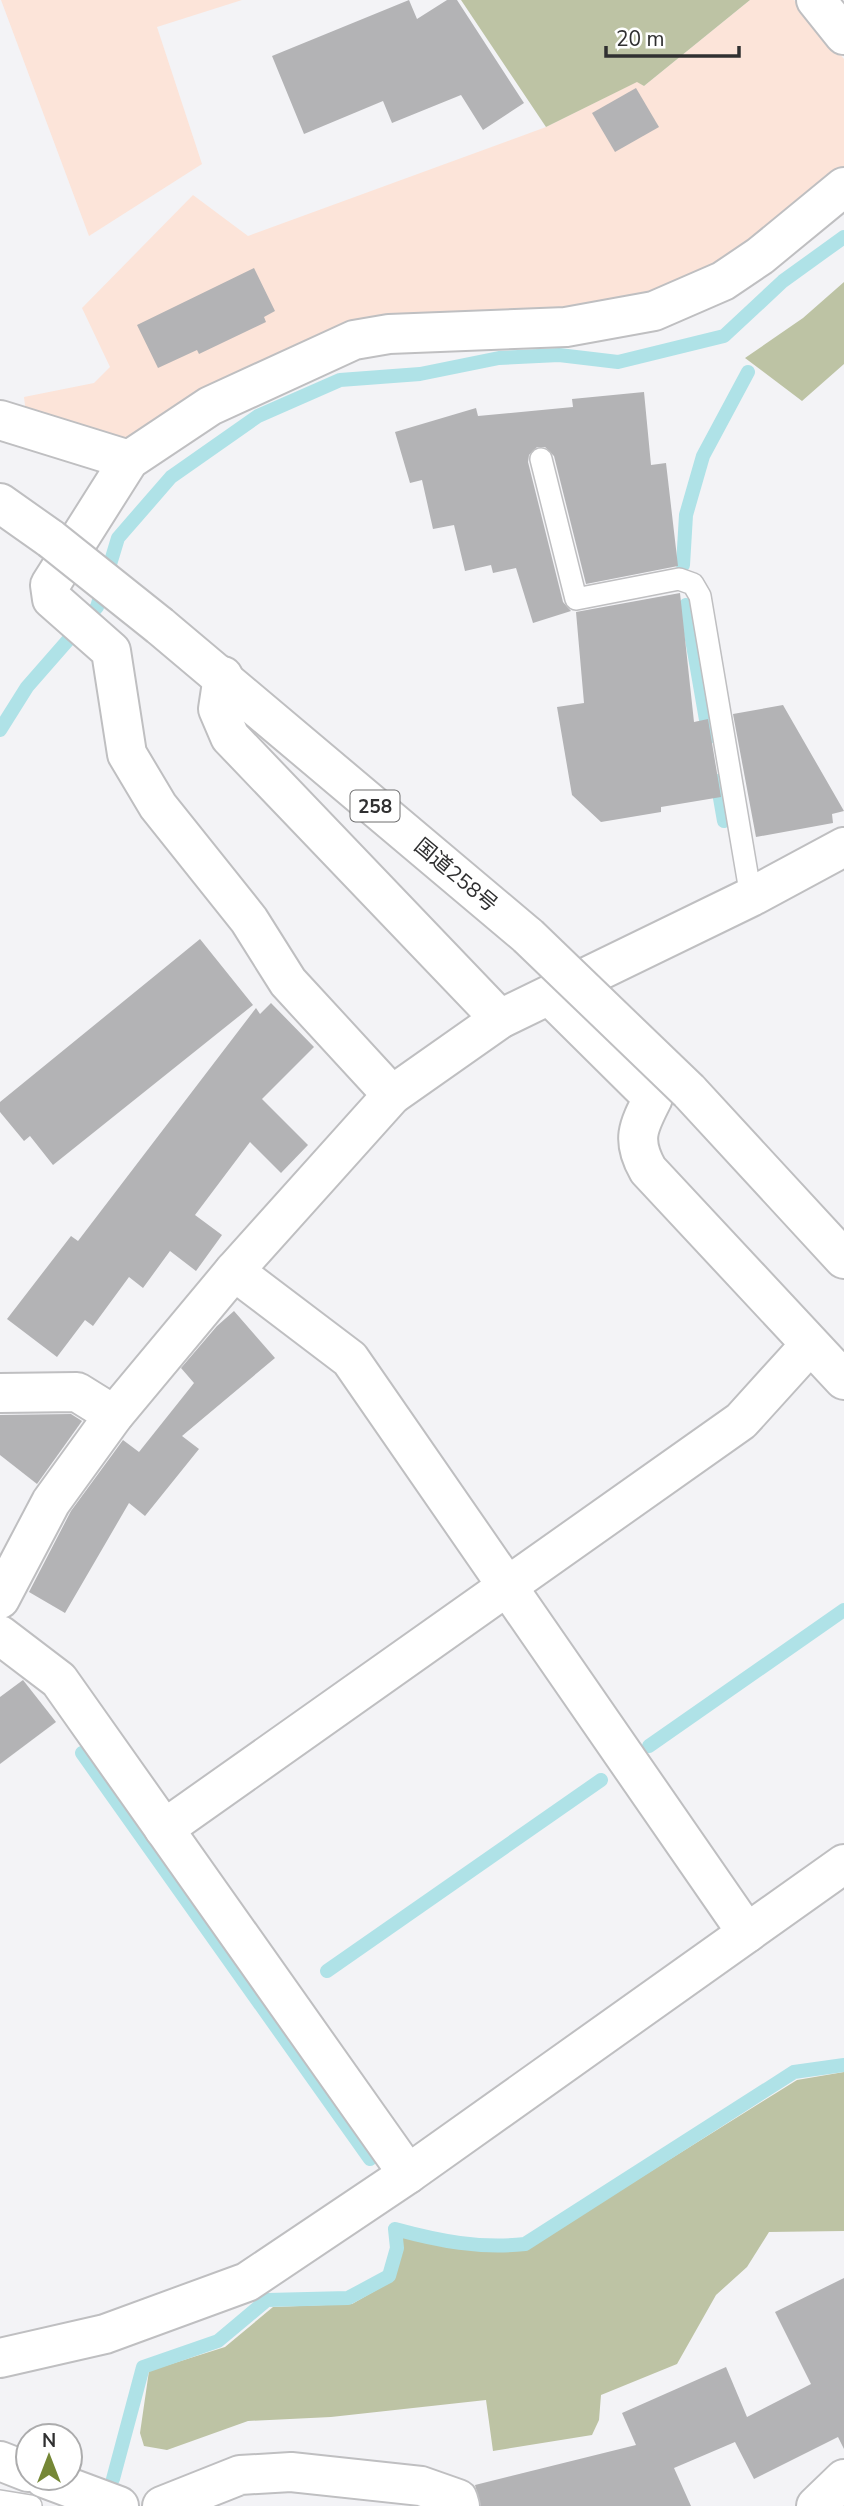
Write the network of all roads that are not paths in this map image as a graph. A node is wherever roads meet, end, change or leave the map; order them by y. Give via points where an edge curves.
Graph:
1 (816, 0) edge
2 (844, 36) edge
3 (844, 187) edge
4 (0, 420) edge
5 (541, 459) dead end
6 (129, 460) junction
7 (0, 503) edge
8 (223, 676) junction
9 (844, 847) edge
10 (751, 897) junction
11 (550, 996) junction
12 (500, 1019) junction
13 (392, 1095) junction
14 (844, 1259) edge
15 (234, 1271) junction
16 (809, 1346) junction
17 (844, 1380) edge
18 (0, 1393) edge
19 (114, 1415) junction
20 (507, 1586) junction
21 (0, 1599) edge
22 (0, 1635) edge
23 (164, 1829) junction
24 (844, 1864) edge
25 (747, 1933) junction
26 (408, 2174) junction
27 (0, 2358) edge
28 (844, 2479) edge
29 (80, 2492) edge
30 (0, 2501) edge
31 (31, 2506) edge
32 (117, 2506) edge
33 (162, 2506) edge
34 (460, 2506) edge
35 (816, 2506) edge

1 - 2 main road
3 - 6 main road via 760,256 686,299 654,311 566,327 388,334 354,340 210,406
4 - 6 main road
5 - 10 lane via 576,598 678,579 693,584 700,596
6 - 13 main road via 50,584 51,598 111,651 128,754 158,806 249,920 288,982
7 - 8 main road, 国道258号 / 258, bridge
8 - 12 main road via 218,709 230,737
8 - 14 main road, 国道258号 / 258, bridge via 528,936 689,1091
9 - 10 main road
10 - 11 main road
11 - 12 main road
11 - 16 main road via 653,1098 637,1138 648,1170
12 - 13 main road
13 - 15 main road
15 - 19 main road
15 - 20 main road via 350,1359
16 - 17 main road
16 - 20 main road via 741,1421
18 - 19 main road via 77,1392
19 - 21 main road via 51,1502
20 - 23 main road
20 - 25 main road
22 - 23 main road via 59,1680
23 - 26 main road
24 - 25 main road
25 - 26 main road
26 - 27 main road via 247,2282 105,2334
28 - 35 main road
29 - 32 main road
30 - 31 lane
33 - 34 main road via 240,2475 291,2472 421,2486 458,2499

